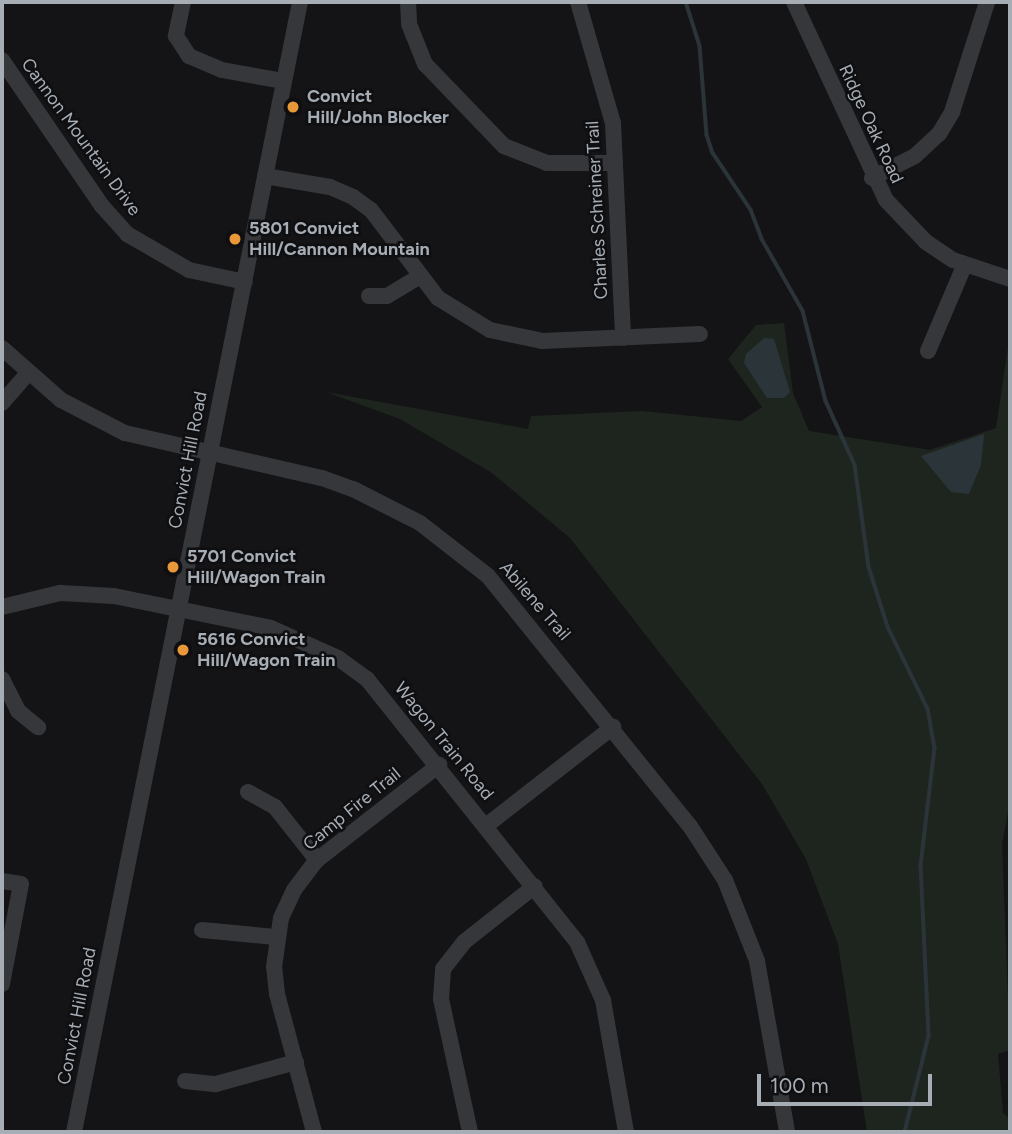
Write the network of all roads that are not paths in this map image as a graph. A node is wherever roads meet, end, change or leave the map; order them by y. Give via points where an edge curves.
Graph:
1 (183, 2) edge
2 (300, 2) edge
3 (408, 2) edge
4 (578, 2) edge
5 (794, 2) edge
6 (987, 2) edge
7 (2, 60) edge
8 (283, 81) junction
9 (615, 163) junction
10 (265, 176) junction
11 (872, 177) junction
12 (964, 266) junction
13 (419, 276) junction
14 (1010, 279) edge
15 (245, 282) junction
16 (369, 296) dead end
17 (700, 334) dead end
18 (623, 338) junction
19 (2, 348) edge
20 (928, 351) dead end
21 (28, 373) junction
22 (2, 403) edge
23 (209, 453) junction
24 (2, 607) edge
25 (178, 610) junction
26 (2, 679) edge
27 (38, 727) dead end
28 (613, 727) junction
29 (439, 765) junction
30 (248, 792) dead end
31 (487, 825) junction
32 (317, 860) junction
33 (2, 881) edge
34 (534, 886) junction
35 (202, 930) dead end
36 (276, 937) junction
37 (2, 984) edge
38 (296, 1062) junction
39 (185, 1081) dead end
40 (74, 1132) edge
41 (314, 1132) edge
42 (470, 1132) edge
43 (626, 1132) edge
44 (787, 1132) edge

1 - 8 street via 176,36 189,56 222,70
2 - 8 street, Convict Hill Road
3 - 9 street via 409,24 425,64 504,146 547,163
4 - 9 street, Charles Schreiner Trail via 610,108
5 - 11 street, Ridge Oak Road
6 - 11 street via 952,112 939,134 915,156
7 - 15 street, Cannon Mountain Drive via 102,206 127,234 156,255 189,270
8 - 10 street, Convict Hill Road
9 - 18 street, Charles Schreiner Trail
10 - 13 street via 330,187 353,197 387,229
10 - 15 street, Convict Hill Road
11 - 12 street, Ridge Oak Road via 908,226
12 - 14 street, Ridge Oak Road
12 - 20 street
13 - 16 street via 387,296
13 - 18 street via 446,306 503,335 542,341
15 - 23 street, Convict Hill Road
17 - 18 street
19 - 21 street, Abilene Trail
21 - 22 street
21 - 23 street, Abilene Trail via 61,400 125,433
23 - 25 street, Convict Hill Road
23 - 28 street, Abilene Trail via 322,478 382,502 438,535 503,591
24 - 25 street, Wagon Train Road via 73,592
25 - 29 street, Wagon Train Road via 271,628 338,658 367,679
25 - 40 street, Convict Hill Road
26 - 27 street via 19,710
28 - 31 street
28 - 44 street, Abilene Trail via 697,835 735,899 762,982
29 - 31 street, Wagon Train Road
29 - 32 street, Camp Fire Trail
30 - 32 street via 275,807
31 - 34 street, Wagon Train Road
32 - 36 street, Camp Fire Trail via 294,890
33 - 37 street via 21,884
34 - 42 street via 464,942 443,970 441,999
34 - 43 street, Wagon Train Road via 578,942 596,979
35 - 36 street
36 - 38 street, Camp Fire Trail via 277,994
38 - 39 street via 226,1082
38 - 41 street, Camp Fire Trail

